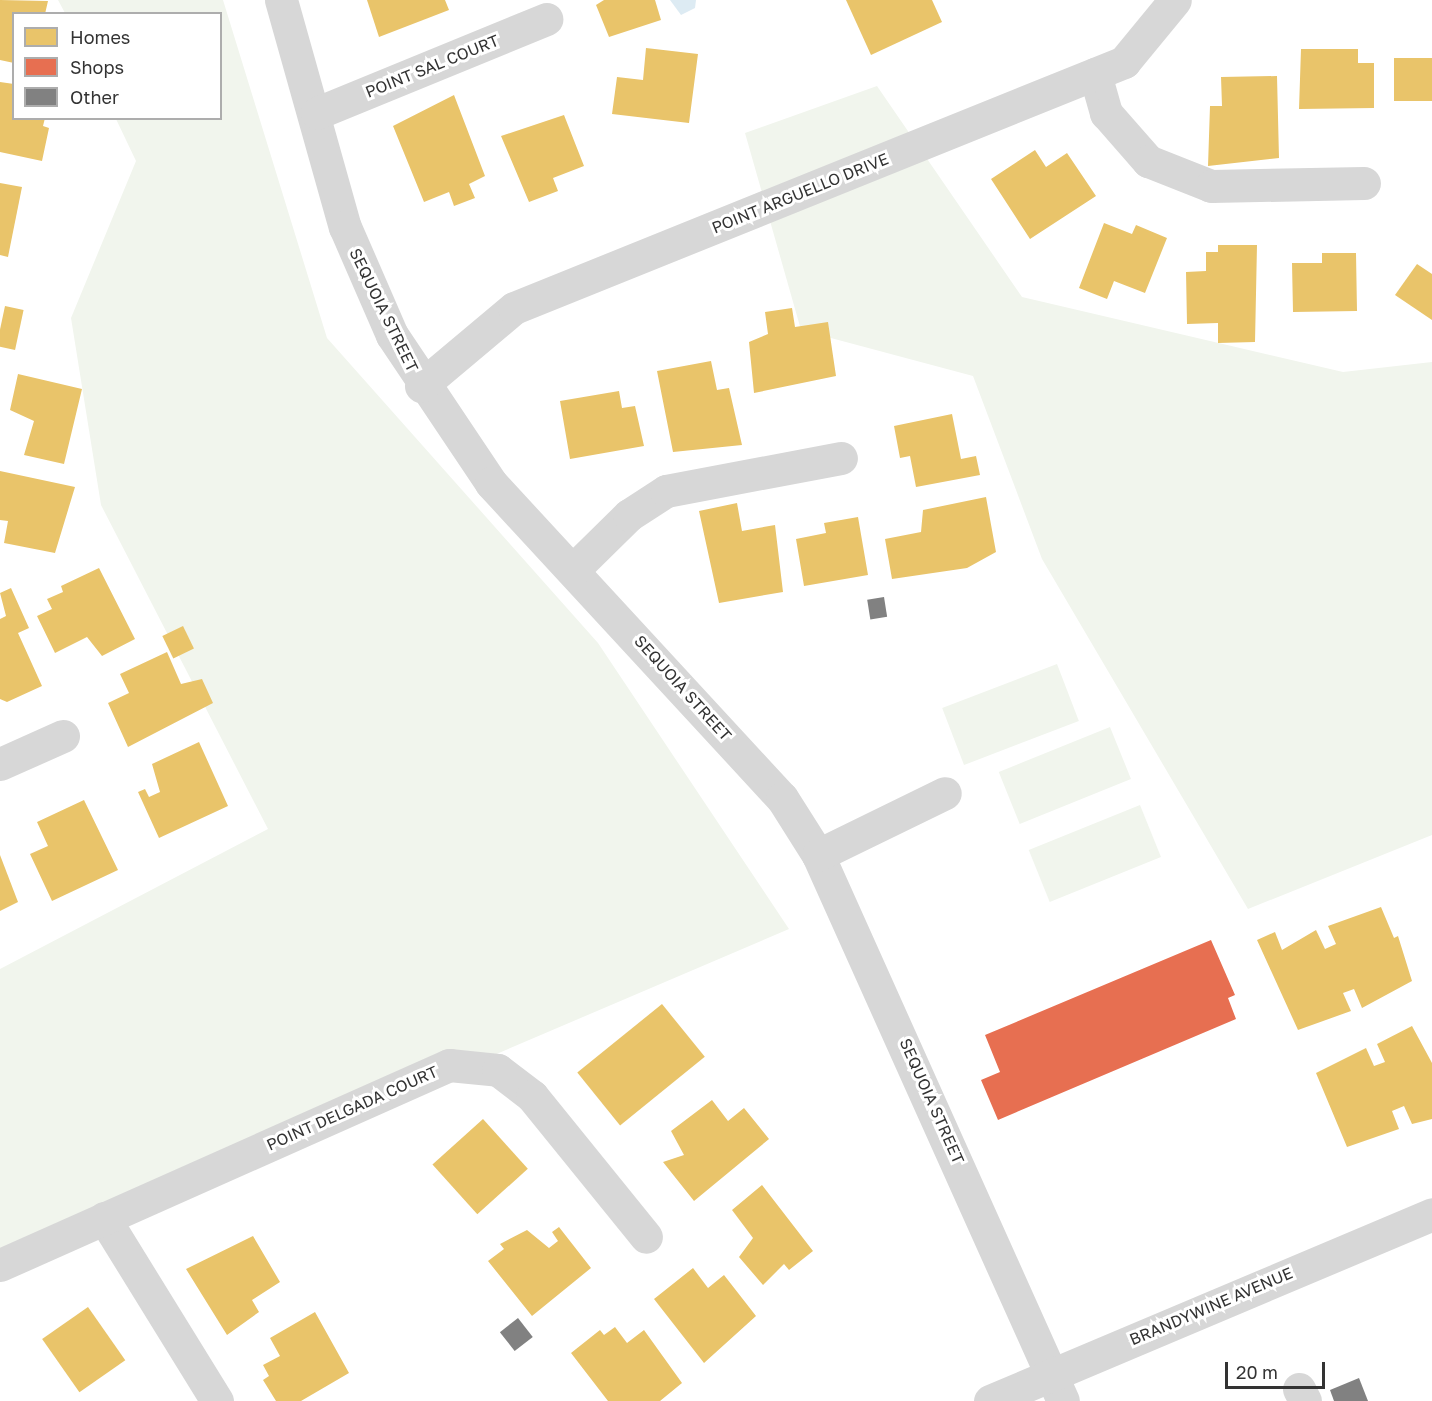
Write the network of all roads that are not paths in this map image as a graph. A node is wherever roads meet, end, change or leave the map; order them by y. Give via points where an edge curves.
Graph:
1 (281, 0) edge
2 (1175, 0) edge
3 (546, 20) dead end
4 (1095, 74) junction
5 (317, 113) junction
6 (1364, 183) dead end
7 (421, 386) junction
8 (841, 458) dead end
9 (574, 569) junction
10 (63, 736) dead end
11 (0, 764) edge
12 (945, 793) dead end
13 (818, 855) junction
14 (1432, 1214) edge
15 (104, 1218) junction
16 (646, 1237) dead end
17 (0, 1265) edge
18 (1057, 1387) edge
19 (217, 1401) edge
20 (990, 1401) edge

1 - 5 street, SEQUOIA STREET
2 - 4 street, POINT ARGUELLO DRIVE via 1124,62
3 - 5 street, POINT SAL COURT
4 - 6 street via 1106,113 1148,161 1211,186
4 - 7 street, POINT ARGUELLO DRIVE via 514,308
5 - 7 street, SEQUOIA STREET via 345,228 392,335
7 - 9 street, SEQUOIA STREET via 491,483
8 - 9 street via 666,491 629,514
9 - 13 street, SEQUOIA STREET via 782,798
10 - 11 street
12 - 13 street
13 - 18 street, SEQUOIA STREET
14 - 18 street, BRANDYWINE AVENUE
15 - 16 street, POINT DELGADA COURT via 449,1065 498,1070 532,1096
15 - 17 street, POINT DELGADA COURT
15 - 19 street
18 - 20 street, BRANDYWINE AVENUE

